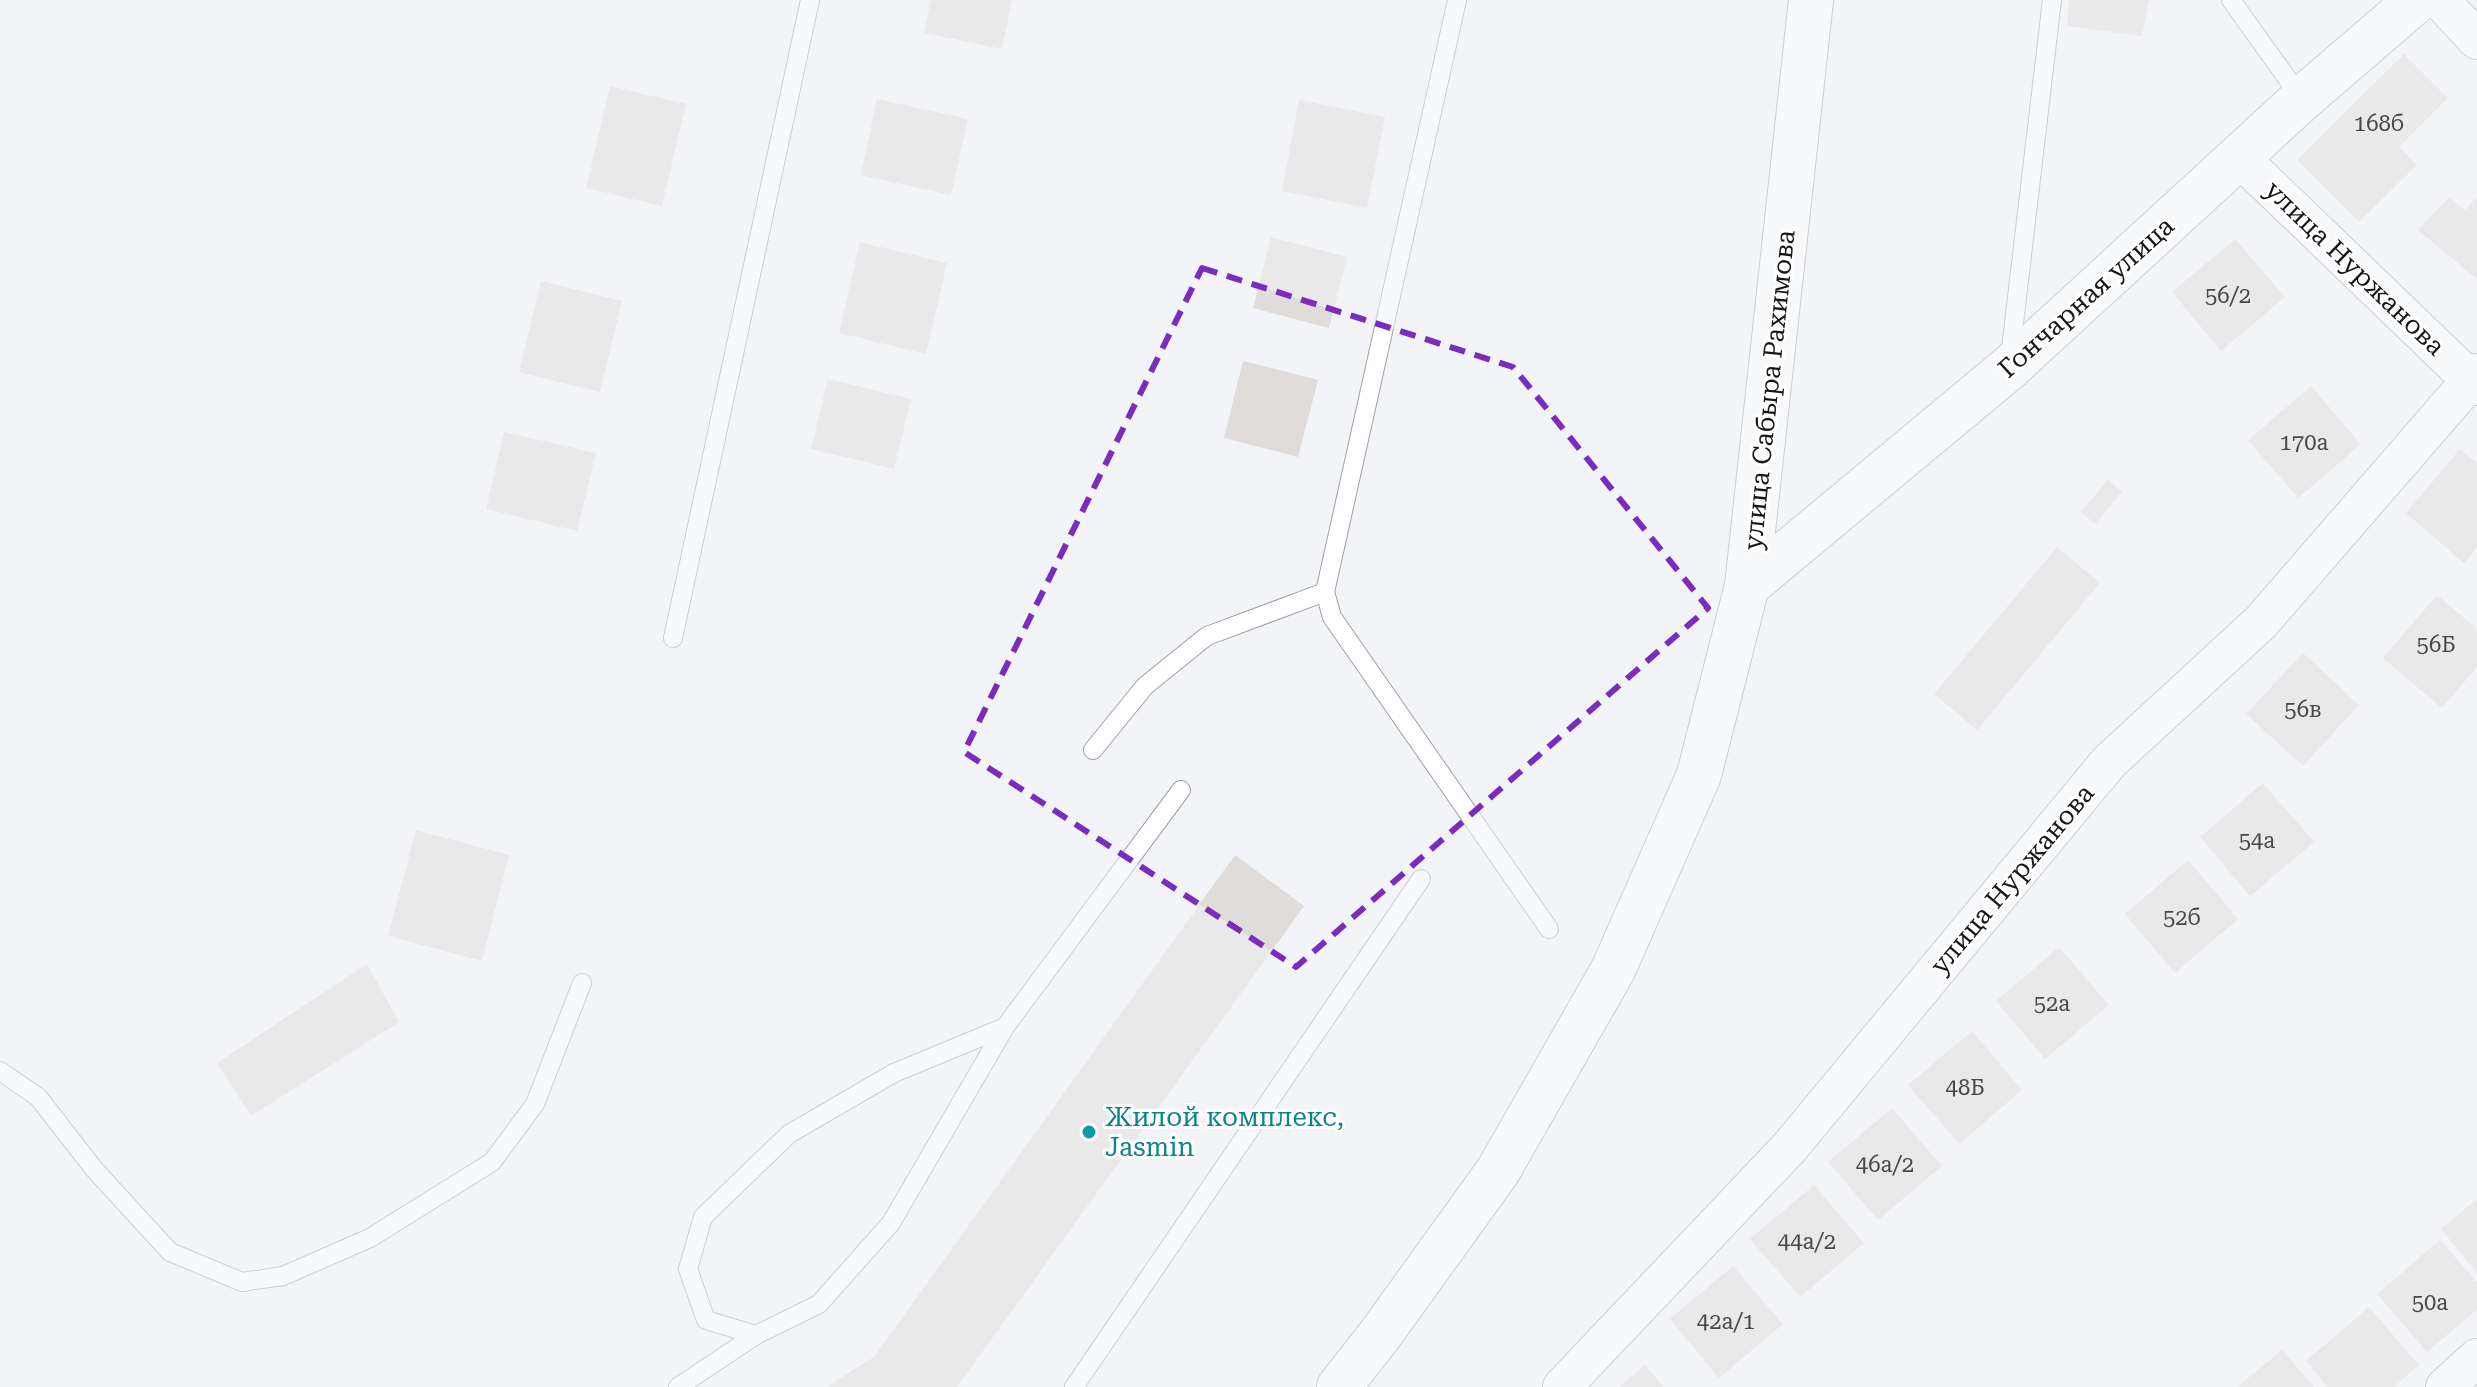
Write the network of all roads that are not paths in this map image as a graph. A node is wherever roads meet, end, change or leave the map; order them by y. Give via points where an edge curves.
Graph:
1 (810, 0) edge
2 (1457, 0) edge
3 (1811, 0) edge
4 (2052, 0) edge
5 (2231, 0) edge
6 (2417, 0) edge
7 (2440, 0) edge
8 (2477, 40) edge
9 (2302, 99) junction
10 (2239, 157) junction
11 (2009, 368) junction
12 (2475, 380) edge
13 (1747, 586) junction
14 (1325, 592) junction
15 (673, 638) dead end
16 (1093, 750) dead end
17 (1181, 790) dead end
18 (1421, 879) dead end
19 (1549, 929) dead end
20 (582, 983) dead end
21 (1005, 1027) junction
22 (0, 1071) edge
23 (756, 1335) junction
24 (2477, 1358) edge
25 (678, 1387) edge
26 (1074, 1387) edge
27 (1339, 1387) edge
28 (1562, 1387) edge
29 (2445, 1387) edge

1 - 15 lane
2 - 14 lane
3 - 13 main road, улица Сабыра Рахимова
4 - 11 lane
5 - 9 lane
6 - 9 main road, Гончарная улица
7 - 8 street
9 - 10 main road, Гончарная улица
10 - 11 main road, Гончарная улица
10 - 12 street, улица Нуржанова
11 - 13 main road, Гончарная улица
12 - 28 street, улица Нуржанова via 2261,622 2109,762 1789,1148
13 - 27 main road, улица Сабыра Рахимова via 1699,775 1613,970 1498,1171
14 - 16 lane via 1207,636 1145,686
14 - 19 lane via 1332,617
17 - 21 lane
18 - 26 lane
20 - 22 lane via 535,1104 492,1162 370,1238 283,1276 242,1282 170,1252 94,1169 38,1097
21 - 23 lane via 891,1223 819,1304
21 - 23 lane via 894,1073 789,1134 703,1217 688,1269 706,1320
23 - 25 lane
24 - 29 street

